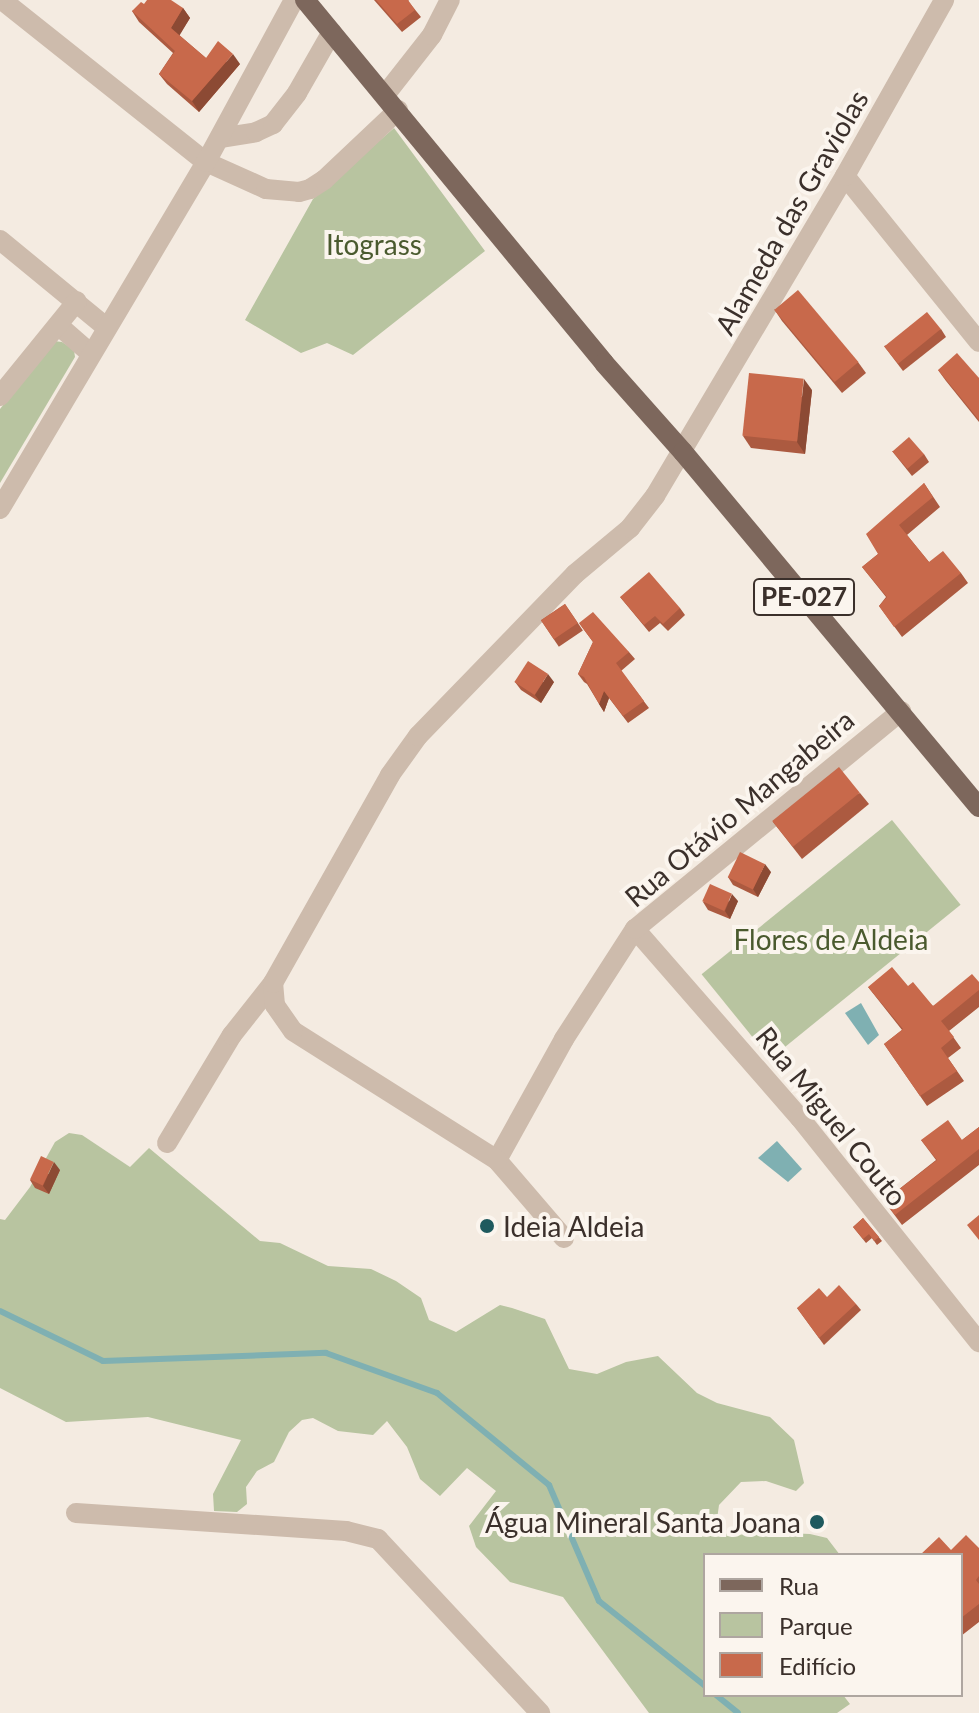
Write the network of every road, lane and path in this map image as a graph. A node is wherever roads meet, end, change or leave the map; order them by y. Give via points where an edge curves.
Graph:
1 (2, 0) edge
2 (294, 0) edge
3 (305, 0) edge
4 (450, 0) edge
5 (944, 0) edge
6 (332, 32) junction
7 (392, 102) junction
8 (220, 138) junction
9 (206, 162) junction
10 (845, 176) junction
11 (0, 240) edge
12 (77, 301) junction
13 (58, 325) junction
14 (106, 327) junction
15 (979, 342) edge
16 (90, 353) junction
17 (0, 396) edge
18 (683, 452) junction
19 (0, 509) edge
20 (901, 711) junction
21 (979, 807) edge
22 (635, 929) junction
23 (273, 983) junction
24 (167, 1143) dead end
25 (497, 1160) junction
26 (564, 1238) dead end
27 (979, 1342) edge
28 (76, 1513) dead end
29 (540, 1713) edge

1 - 9 street
2 - 8 street
3 - 6 main road, PE-027
4 - 7 street
5 - 10 street, Alameda das Graviolas
6 - 7 main road, PE-027
6 - 8 street via 273,124
7 - 9 street via 324,180 299,192 266,189
7 - 18 main road, PE-027
8 - 9 street
9 - 14 street
10 - 15 street
10 - 18 street, Alameda das Graviolas
11 - 12 street
12 - 13 street
12 - 14 street
13 - 16 street
13 - 17 street
14 - 16 street
16 - 19 street
18 - 20 main road, PE-027
18 - 23 street, Alameda das Graviolas via 643,514 575,574 418,736 390,775
20 - 21 main road, PE-027
20 - 22 street, Rua Otávio Mangabeira
22 - 25 street, Rua Otávio Mangabeira via 571,1028
22 - 27 street, Rua Miguel Couto via 800,1118
23 - 24 street, Alameda das Graviolas via 232,1035
23 - 25 street via 282,1020 308,1042
25 - 26 street
28 - 29 street via 346,1531 378,1539

